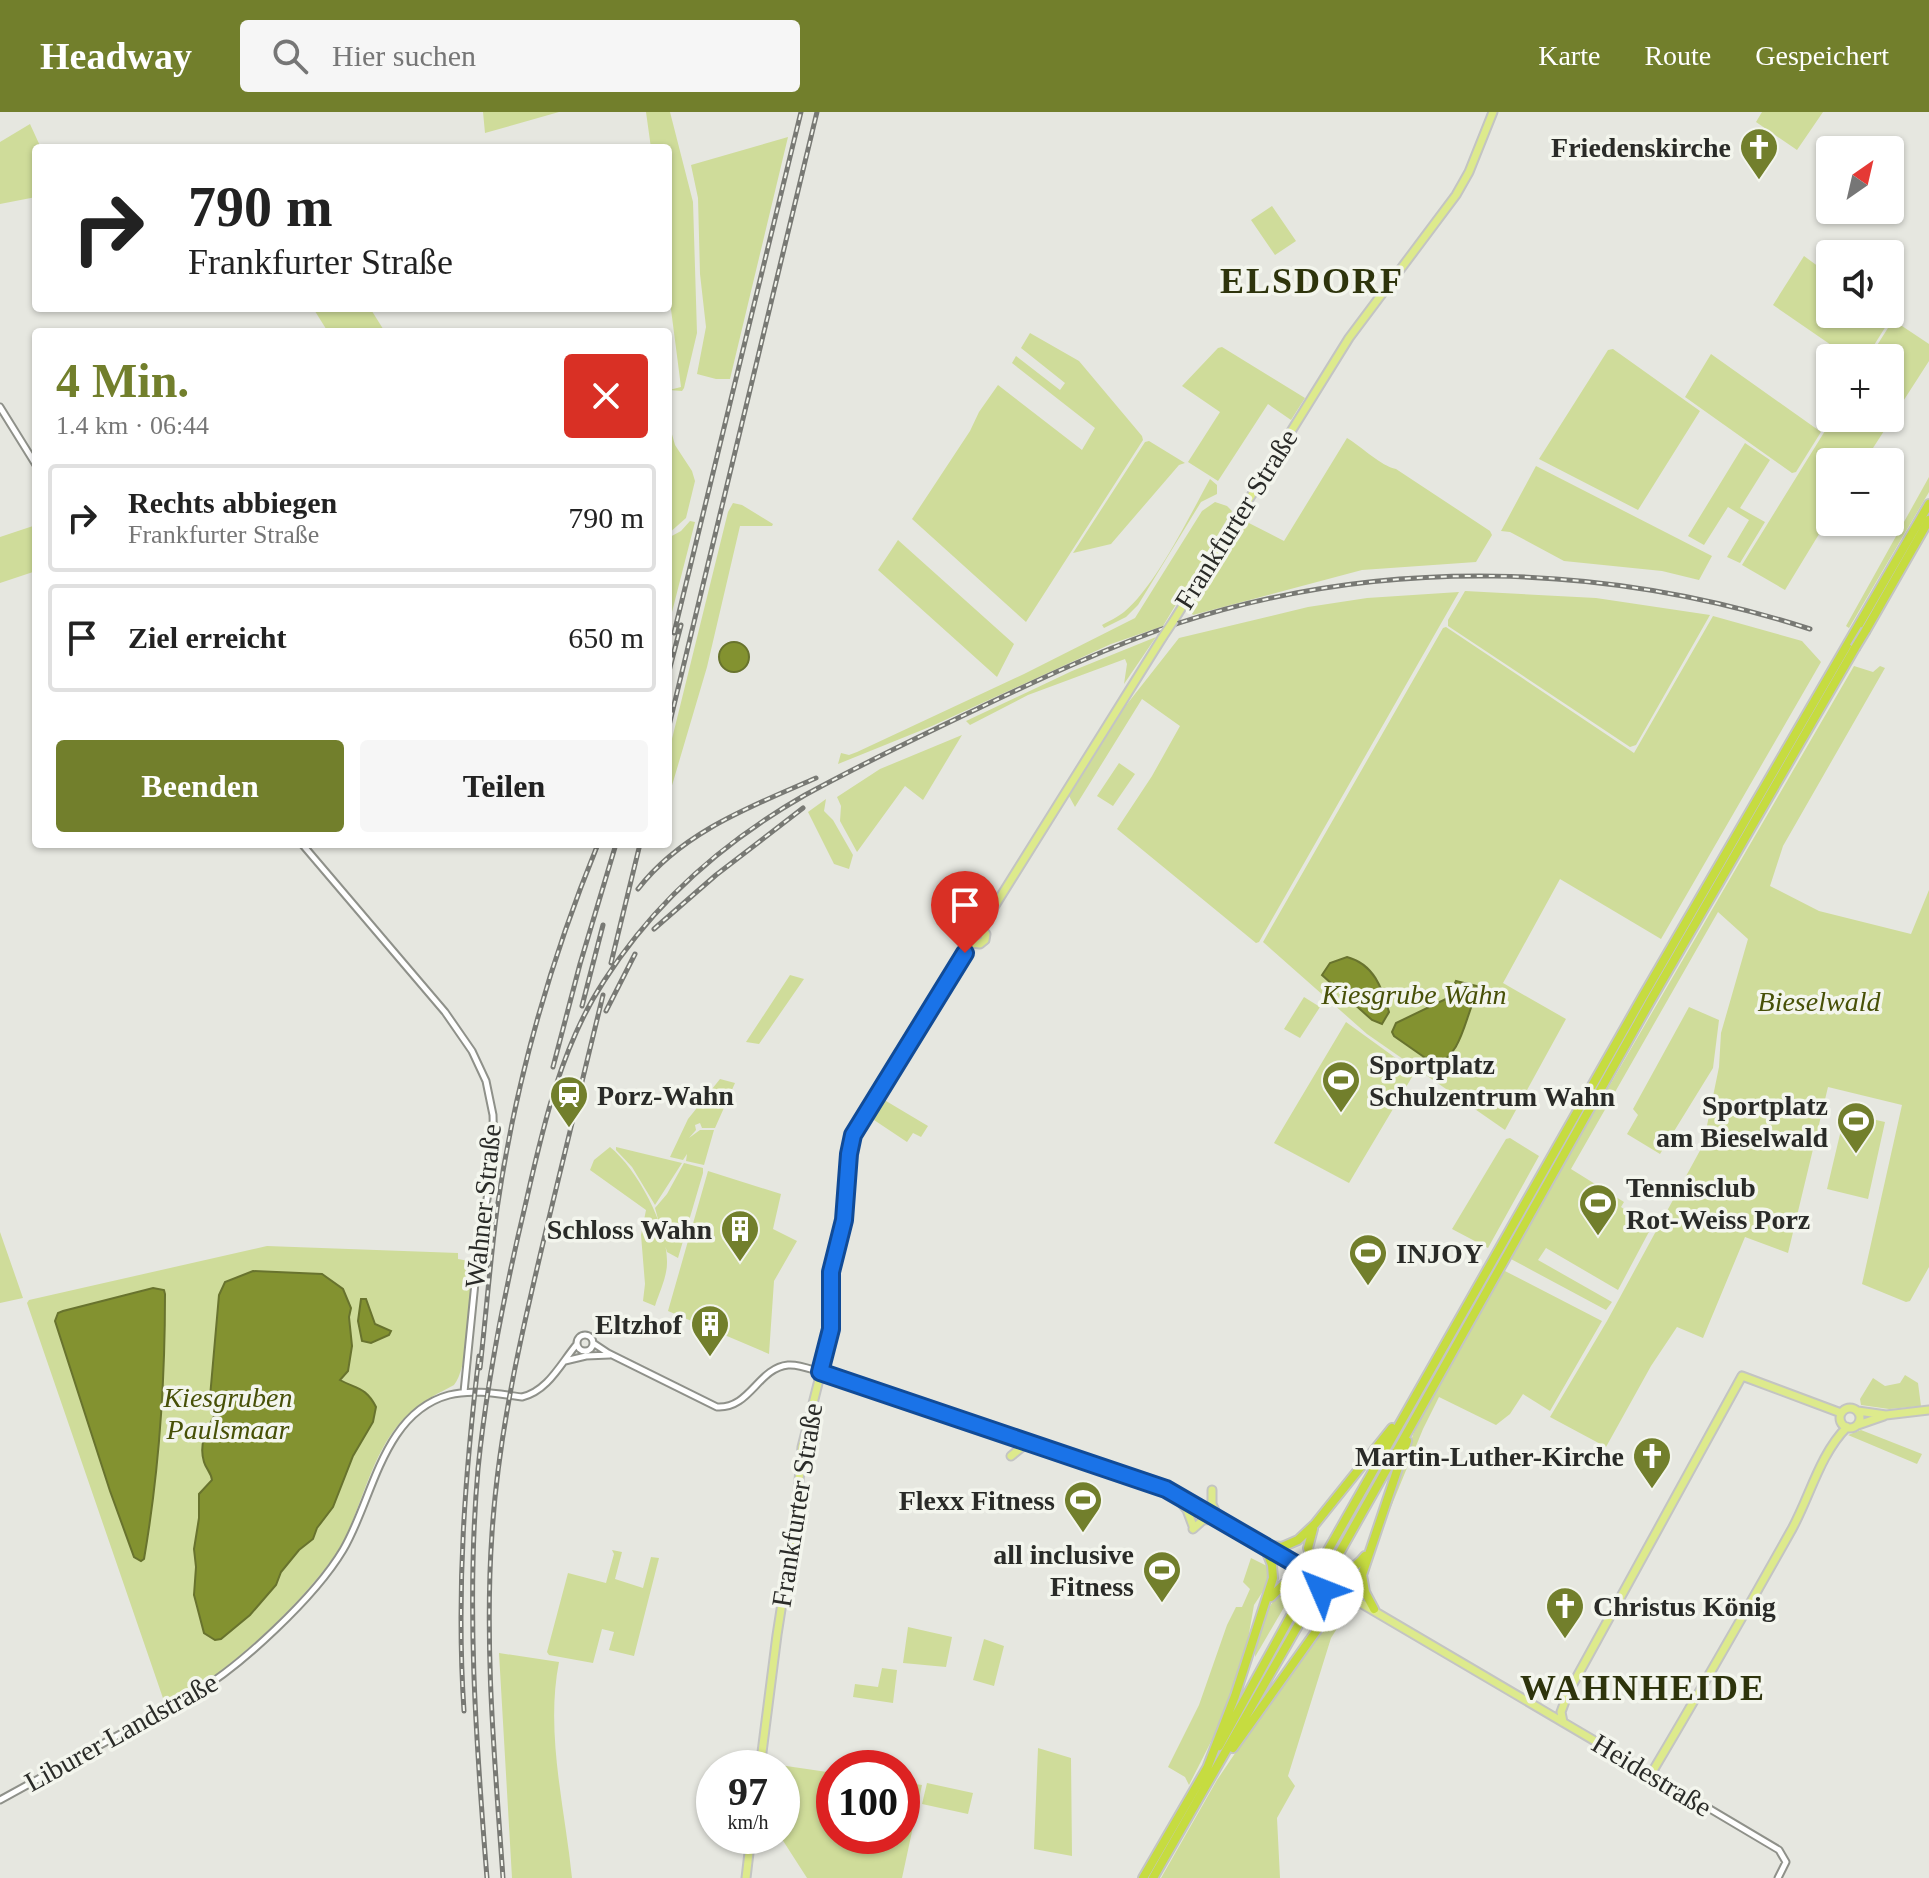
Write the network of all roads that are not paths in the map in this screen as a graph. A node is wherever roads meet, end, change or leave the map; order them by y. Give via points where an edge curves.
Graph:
1 (1493, 112) edge
2 (0, 407) edge
3 (32, 459) edge
4 (1929, 504) edge
5 (1929, 520) edge
6 (1862, 627) junction
7 (305, 848) edge
8 (981, 928) junction
9 (972, 943) junction
10 (1492, 1271) junction
11 (593, 1343) junction
12 (577, 1344) junction
13 (590, 1350) junction
14 (582, 1351) junction
15 (610, 1354) junction
16 (563, 1360) junction
17 (820, 1372) junction
18 (464, 1392) junction
19 (1429, 1392) junction
20 (1929, 1410) edge
21 (1858, 1411) junction
22 (1406, 1413) junction
23 (1841, 1413) junction
24 (1886, 1415) junction
25 (1852, 1427) junction
26 (1034, 1444) junction
27 (1011, 1456) dead end
28 (1212, 1490) dead end
29 (1170, 1491) junction
30 (1219, 1519) junction
31 (1315, 1524) junction
32 (1264, 1545) junction
33 (1368, 1552) junction
34 (1317, 1577) junction
35 (1358, 1600) junction
36 (1266, 1606) junction
37 (1374, 1609) junction
38 (1318, 1628) junction
39 (1565, 1700) junction
40 (1546, 1713) junction
41 (1563, 1722) junction
42 (762, 1750) edge
43 (1206, 1771) junction
44 (1651, 1774) junction
45 (1205, 1788) junction
46 (0, 1800) edge
47 (749, 1854) edge
48 (746, 1878) edge
49 (1143, 1878) edge
50 (1153, 1878) edge
51 (1778, 1878) edge

1 - 8 main road, Frankfurter Straße, bridge via 1456,195 1349,338
2 - 3 street
4 - 6 highway
5 - 6 highway
6 - 10 highway, bridge
7 - 18 street, Wahner Straße via 445,1012 486,1081 494,1157
8 - 9 main road via 970,931
8 - 9 main road via 985,940
9 - 17 main road, Frankfurter Straße via 853,1135 844,1220 831,1272 831,1329
10 - 19 highway
10 - 22 highway
11 - 12 street via 584,1335
11 - 13 street
11 - 15 street
12 - 14 street
12 - 16 street, Liburer Landstraße
13 - 14 street
13 - 15 street
14 - 16 street, Liburer Landstraße
15 - 16 street
15 - 17 street via 717,1407 736,1404 780,1366
16 - 18 street, Liburer Landstraße via 545,1386 531,1395
17 - 26 main road, Heidestraße
17 - 42 main road, Frankfurter Straße via 802,1447
18 - 46 street, Liburer Landstraße via 434,1401 398,1434 334,1564 249,1653 211,1684
19 - 33 highway
19 - 45 highway, bridge
20 - 24 main road
21 - 23 main road via 1848,1408
21 - 24 main road
21 - 25 main road via 1861,1419
22 - 31 highway
22 - 43 highway, bridge
23 - 25 main road via 1841,1422
23 - 39 main road via 1742,1376
24 - 25 main road
25 - 44 main road via 1834,1442 1756,1595
26 - 27 main road
26 - 29 main road, Heidestraße
28 - 30 main road
29 - 30 main road, Heidestraße
29 - 30 main road via 1187,1510 1192,1528 1203,1520
30 - 32 main road, Heidestraße
31 - 32 highway via 1290,1545
31 - 34 highway via 1308,1548
32 - 34 main road, Heidestraße
32 - 36 highway via 1273,1578
33 - 34 highway via 1348,1571
33 - 37 highway via 1362,1585
34 - 35 main road, Heidestraße
34 - 36 highway via 1285,1583
34 - 38 highway via 1325,1603
35 - 37 main road, Heidestraße
35 - 38 highway via 1335,1608
36 - 43 highway
37 - 40 main road, Heidestraße
38 - 45 highway
39 - 40 main road
39 - 41 main road
40 - 41 main road, Heidestraße
41 - 44 main road, Heidestraße
43 - 49 highway
44 - 51 street, Heidestraße via 1779,1850 1786,1862
45 - 50 highway
47 - 48 main road

